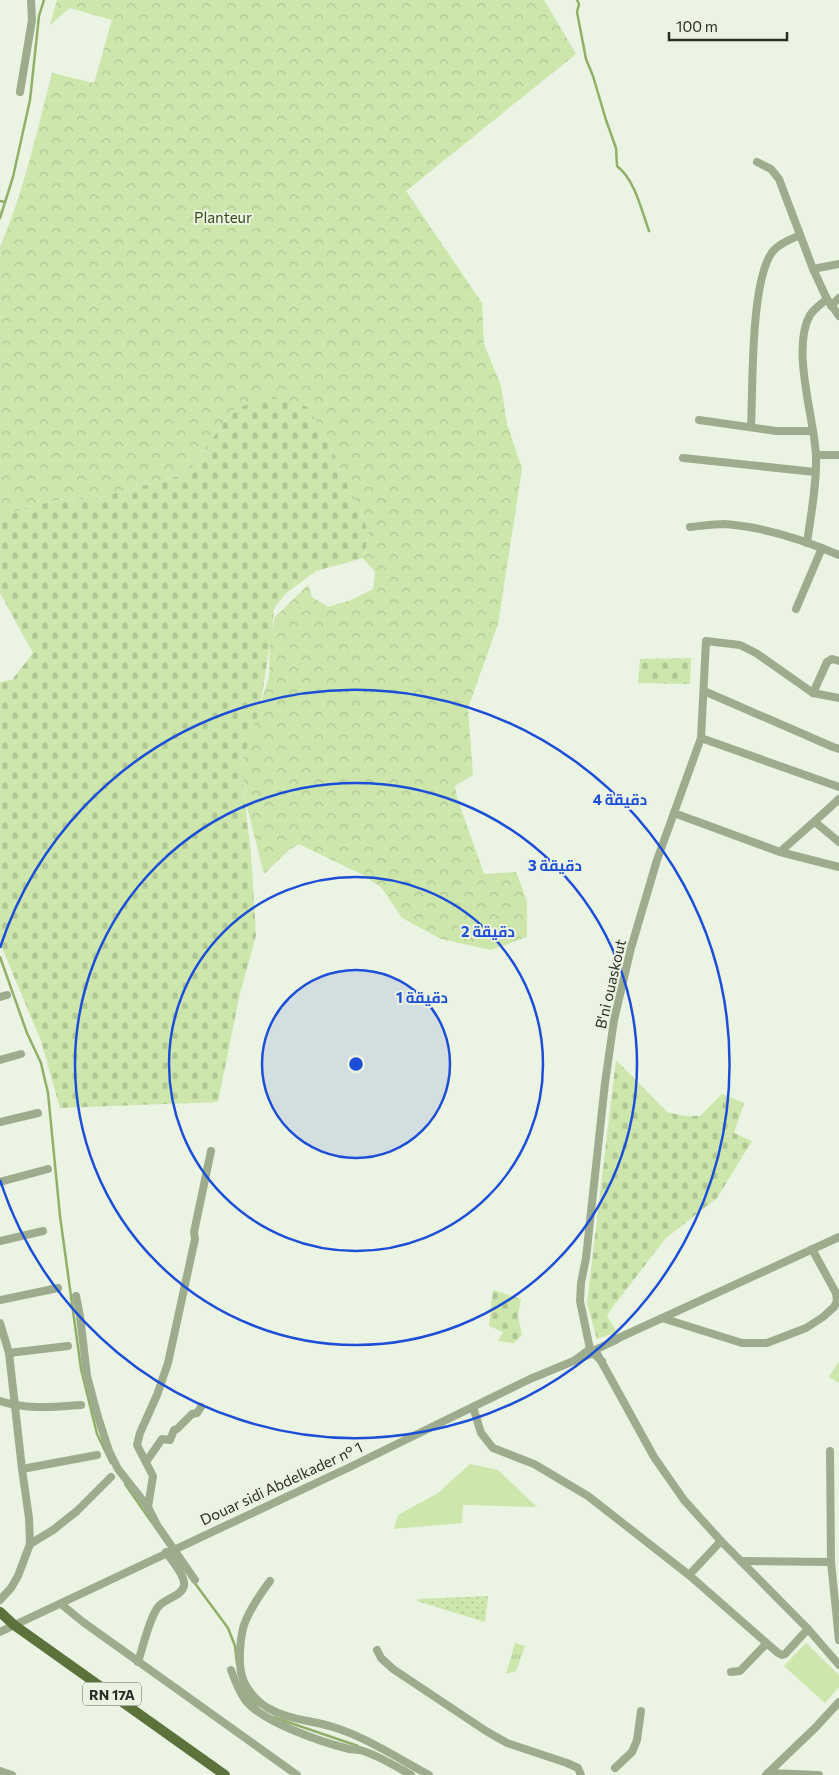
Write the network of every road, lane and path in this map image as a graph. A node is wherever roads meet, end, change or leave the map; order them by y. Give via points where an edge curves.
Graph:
1 (31, 0) edge
2 (20, 92) dead end
3 (757, 162) dead end
4 (800, 235) junction
5 (839, 264) edge
6 (813, 269) junction
7 (839, 298) edge
8 (829, 302) junction
9 (839, 316) edge
10 (698, 420) dead end
11 (751, 428) junction
12 (814, 431) junction
13 (816, 455) junction
14 (839, 455) edge
15 (684, 458) dead end
16 (815, 472) junction
17 (690, 527) dead end
18 (807, 543) junction
19 (822, 548) junction
20 (839, 555) edge
21 (796, 608) dead end
22 (839, 661) edge
23 (704, 691) junction
24 (813, 693) junction
25 (839, 698) edge
26 (701, 738) junction
27 (839, 749) edge
28 (839, 787) edge
29 (839, 799) edge
30 (674, 813) junction
31 (815, 822) junction
32 (839, 842) edge
33 (780, 852) junction
34 (839, 866) edge
35 (21, 1054) dead end
36 (0, 1060) edge
37 (38, 1113) dead end
38 (0, 1122) edge
39 (211, 1151) dead end
40 (48, 1169) dead end
41 (0, 1182) edge
42 (43, 1231) dead end
43 (839, 1237) edge
44 (0, 1241) edge
45 (812, 1249) junction
46 (58, 1288) dead end
47 (76, 1296) dead end
48 (0, 1300) edge
49 (662, 1318) junction
50 (0, 1323) edge
51 (68, 1346) dead end
52 (592, 1348) junction
53 (9, 1353) junction
54 (0, 1401) edge
55 (81, 1404) dead end
56 (15, 1406) junction
57 (201, 1407) dead end
58 (473, 1407) junction
59 (830, 1451) dead end
60 (97, 1456) dead end
61 (146, 1462) junction
62 (22, 1469) junction
63 (111, 1477) dead end
64 (148, 1507) junction
65 (720, 1541) junction
66 (30, 1544) junction
67 (170, 1550) junction
68 (741, 1561) junction
69 (831, 1562) junction
70 (689, 1576) junction
71 (195, 1580) dead end
72 (270, 1581) dead end
73 (0, 1600) edge
74 (61, 1604) junction
75 (0, 1612) edge
76 (14, 1625) junction
77 (808, 1629) junction
78 (0, 1632) edge
79 (839, 1640) edge
80 (766, 1644) junction
81 (377, 1650) dead end
82 (138, 1662) junction
83 (839, 1665) edge
84 (231, 1670) dead end
85 (731, 1672) dead end
86 (839, 1702) edge
87 (641, 1711) dead end
88 (615, 1768) dead end
89 (0, 1771) edge
90 (767, 1774) edge
91 (12, 1775) edge
92 (225, 1775) edge
93 (297, 1775) edge
94 (411, 1775) edge
95 (429, 1775) edge
96 (581, 1775) edge
97 (819, 1775) edge

1 - 2 street via 32,20
3 - 4 street via 779,179
4 - 6 street
4 - 11 street via 775,249 767,260 761,280
5 - 6 street
6 - 8 street
7 - 8 street
8 - 9 street
8 - 12 street via 811,314 804,339 802,360
10 - 11 street
11 - 12 street
12 - 13 street
13 - 14 street
13 - 16 street
15 - 16 street
16 - 18 street
17 - 18 street via 724,524
18 - 19 street
19 - 20 street
19 - 21 street
22 - 24 street via 832,659 827,662
23 - 24 street, B'ni ouaskout via 706,641 740,645
23 - 26 street, B'ni ouaskout
23 - 27 street
24 - 25 street
26 - 28 street
26 - 30 street, B'ni ouaskout
29 - 31 street
30 - 33 street
30 - 52 street, B'ni ouaskout via 631,948 614,1020 581,1283 580,1302
31 - 32 street
31 - 33 street
33 - 34 street
35 - 36 street
37 - 38 street
39 - 61 street via 168,1363 137,1445
40 - 41 street
42 - 44 street
43 - 45 street, Douar sidi Abdelkader n° 1
45 - 49 street, Douar sidi Abdelkader n° 1
45 - 49 street via 836,1293 837,1301 823,1317 806,1328 767,1343 742,1343
46 - 48 street
47 - 64 street via 87,1376 109,1451 118,1469
49 - 52 street, Douar sidi Abdelkader n° 1
50 - 53 street
51 - 53 street
52 - 58 street, Douar sidi Abdelkader n° 1 via 574,1361
52 - 65 street, B'ni ouaskout via 654,1457 684,1500
53 - 56 street
54 - 56 street
55 - 56 street via 42,1408
56 - 62 street
57 - 61 street via 174,1430 170,1440 162,1440
58 - 67 street, Douar sidi Abdelkader n° 1
58 - 70 street via 481,1433 492,1448 534,1464 588,1496
59 - 69 street
60 - 62 street
61 - 64 street via 153,1481
62 - 66 street
63 - 66 street via 77,1511
64 - 67 street
65 - 68 street, B'ni ouaskout
65 - 70 street
66 - 73 street via 18,1576
67 - 71 street
67 - 74 street, Douar sidi Abdelkader n° 1
67 - 82 street via 184,1585 180,1593 164,1600 157,1608
68 - 69 street
68 - 77 street, B'ni ouaskout
69 - 79 street
70 - 80 street
72 - 95 street via 245,1621 240,1644 242,1676 251,1694 280,1714 333,1727
74 - 76 street, Douar sidi Abdelkader n° 1
74 - 82 street
75 - 76 main road, RN 17A
76 - 78 street, Douar sidi Abdelkader n° 1
76 - 92 main road, RN 17A
77 - 80 street via 785,1654
77 - 83 street, B'ni ouaskout
80 - 85 street via 740,1671
81 - 96 street via 393,1669 486,1731 507,1743 578,1768
82 - 93 street
84 - 94 street via 246,1701 261,1715 330,1743 350,1750 358,1749
86 - 90 street
87 - 88 street via 632,1752
89 - 91 street
90 - 97 street

